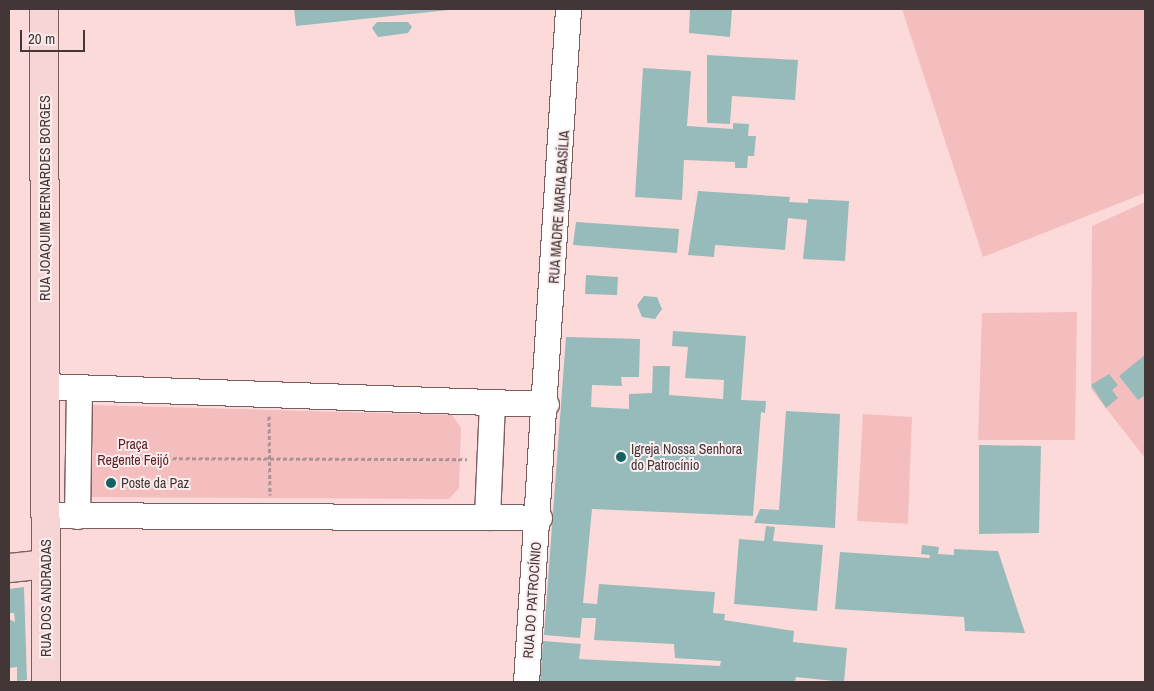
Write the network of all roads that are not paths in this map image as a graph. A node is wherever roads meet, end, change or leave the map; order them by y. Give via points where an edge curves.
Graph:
1 (44, 9) edge
2 (568, 9) edge
3 (45, 386) junction
4 (79, 388) junction
5 (492, 402) junction
6 (546, 404) junction
7 (45, 515) junction
8 (77, 516) junction
9 (487, 517) junction
10 (538, 518) junction
11 (45, 564) junction
12 (9, 568) edge
13 (46, 682) edge
14 (526, 682) edge

1 - 3 main road, RUA JOAQUIM BERNARDES BORGES
2 - 6 street, RUA MADRE MARIA BASÍLIA
3 - 4 street
3 - 7 main road
4 - 5 street
4 - 8 street
5 - 6 street
5 - 9 street
6 - 10 street
7 - 8 street
7 - 11 main road, RUA DOS ANDRADAS
8 - 9 street
9 - 10 street
10 - 14 street, RUA DO PATROCÍNIO
11 - 12 main road
11 - 13 main road, RUA DOS ANDRADAS

